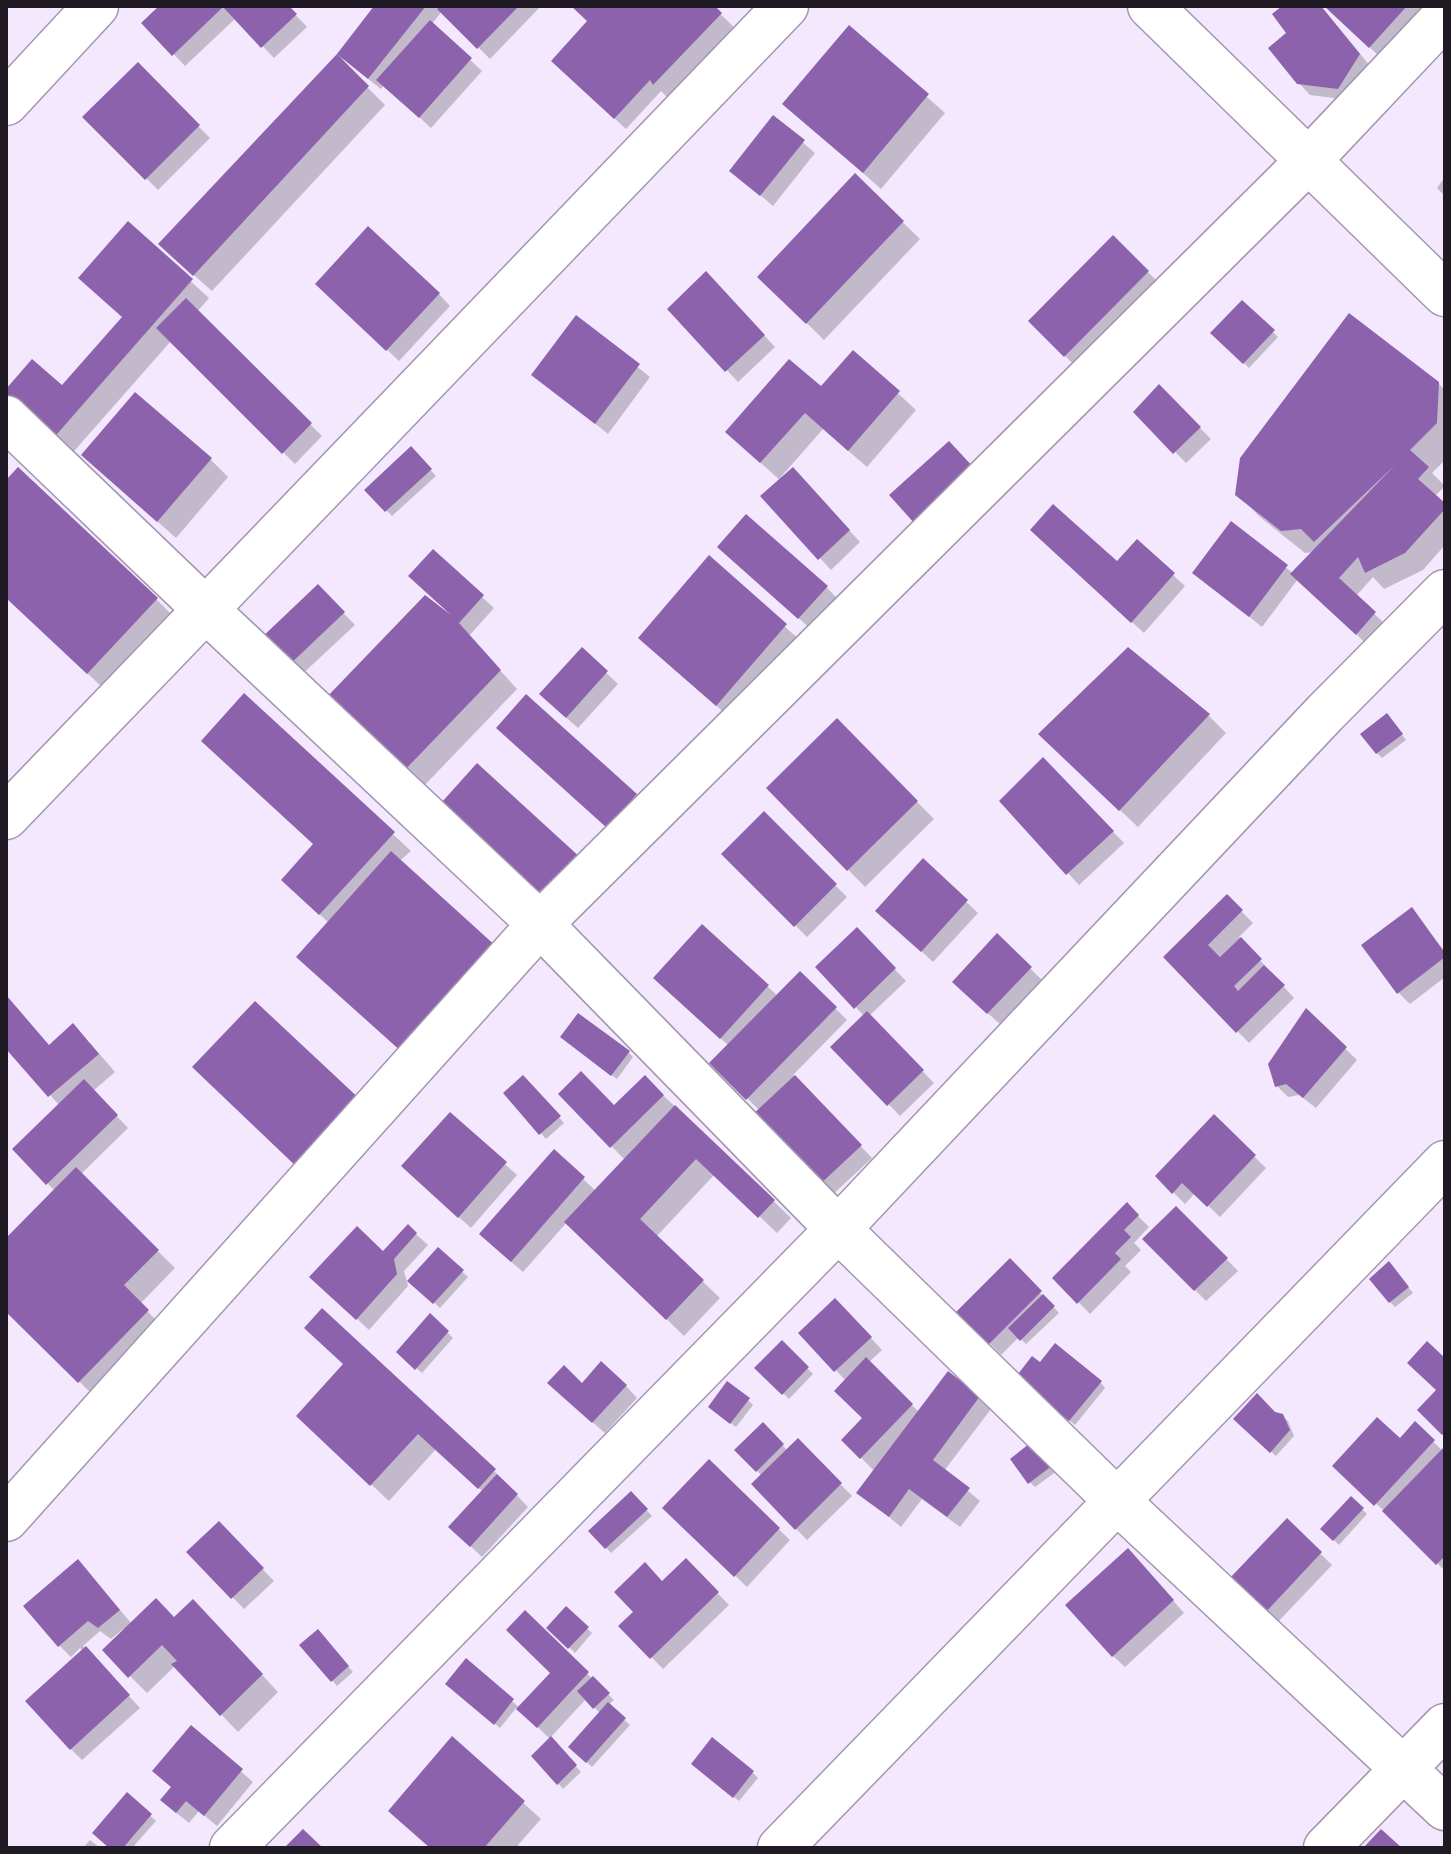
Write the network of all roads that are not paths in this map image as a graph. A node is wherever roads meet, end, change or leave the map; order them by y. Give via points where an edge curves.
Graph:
1 (96, 6) edge
2 (786, 6) edge
3 (1150, 6) edge
4 (1445, 16) edge
5 (6, 103) edge
6 (1308, 161) junction
7 (1445, 294) edge
8 (6, 418) edge
9 (1445, 592) edge
10 (205, 609) junction
11 (6, 817) edge
12 (540, 924) junction
13 (1445, 1163) edge
14 (838, 1229) junction
15 (1116, 1500) junction
16 (6, 1519) edge
17 (1445, 1726) edge
18 (1404, 1769) junction
19 (1445, 1808) edge
20 (232, 1848) edge
21 (780, 1848) edge
22 (1326, 1848) edge

1 - 5 street
2 - 10 street
3 - 6 street
4 - 6 street
6 - 7 street
6 - 12 street
8 - 10 street
9 - 14 street
10 - 11 street
10 - 12 street
12 - 14 street
12 - 16 street
13 - 15 street
14 - 15 street
14 - 20 street
15 - 18 street
15 - 21 street
17 - 18 street
18 - 19 street
18 - 22 street

